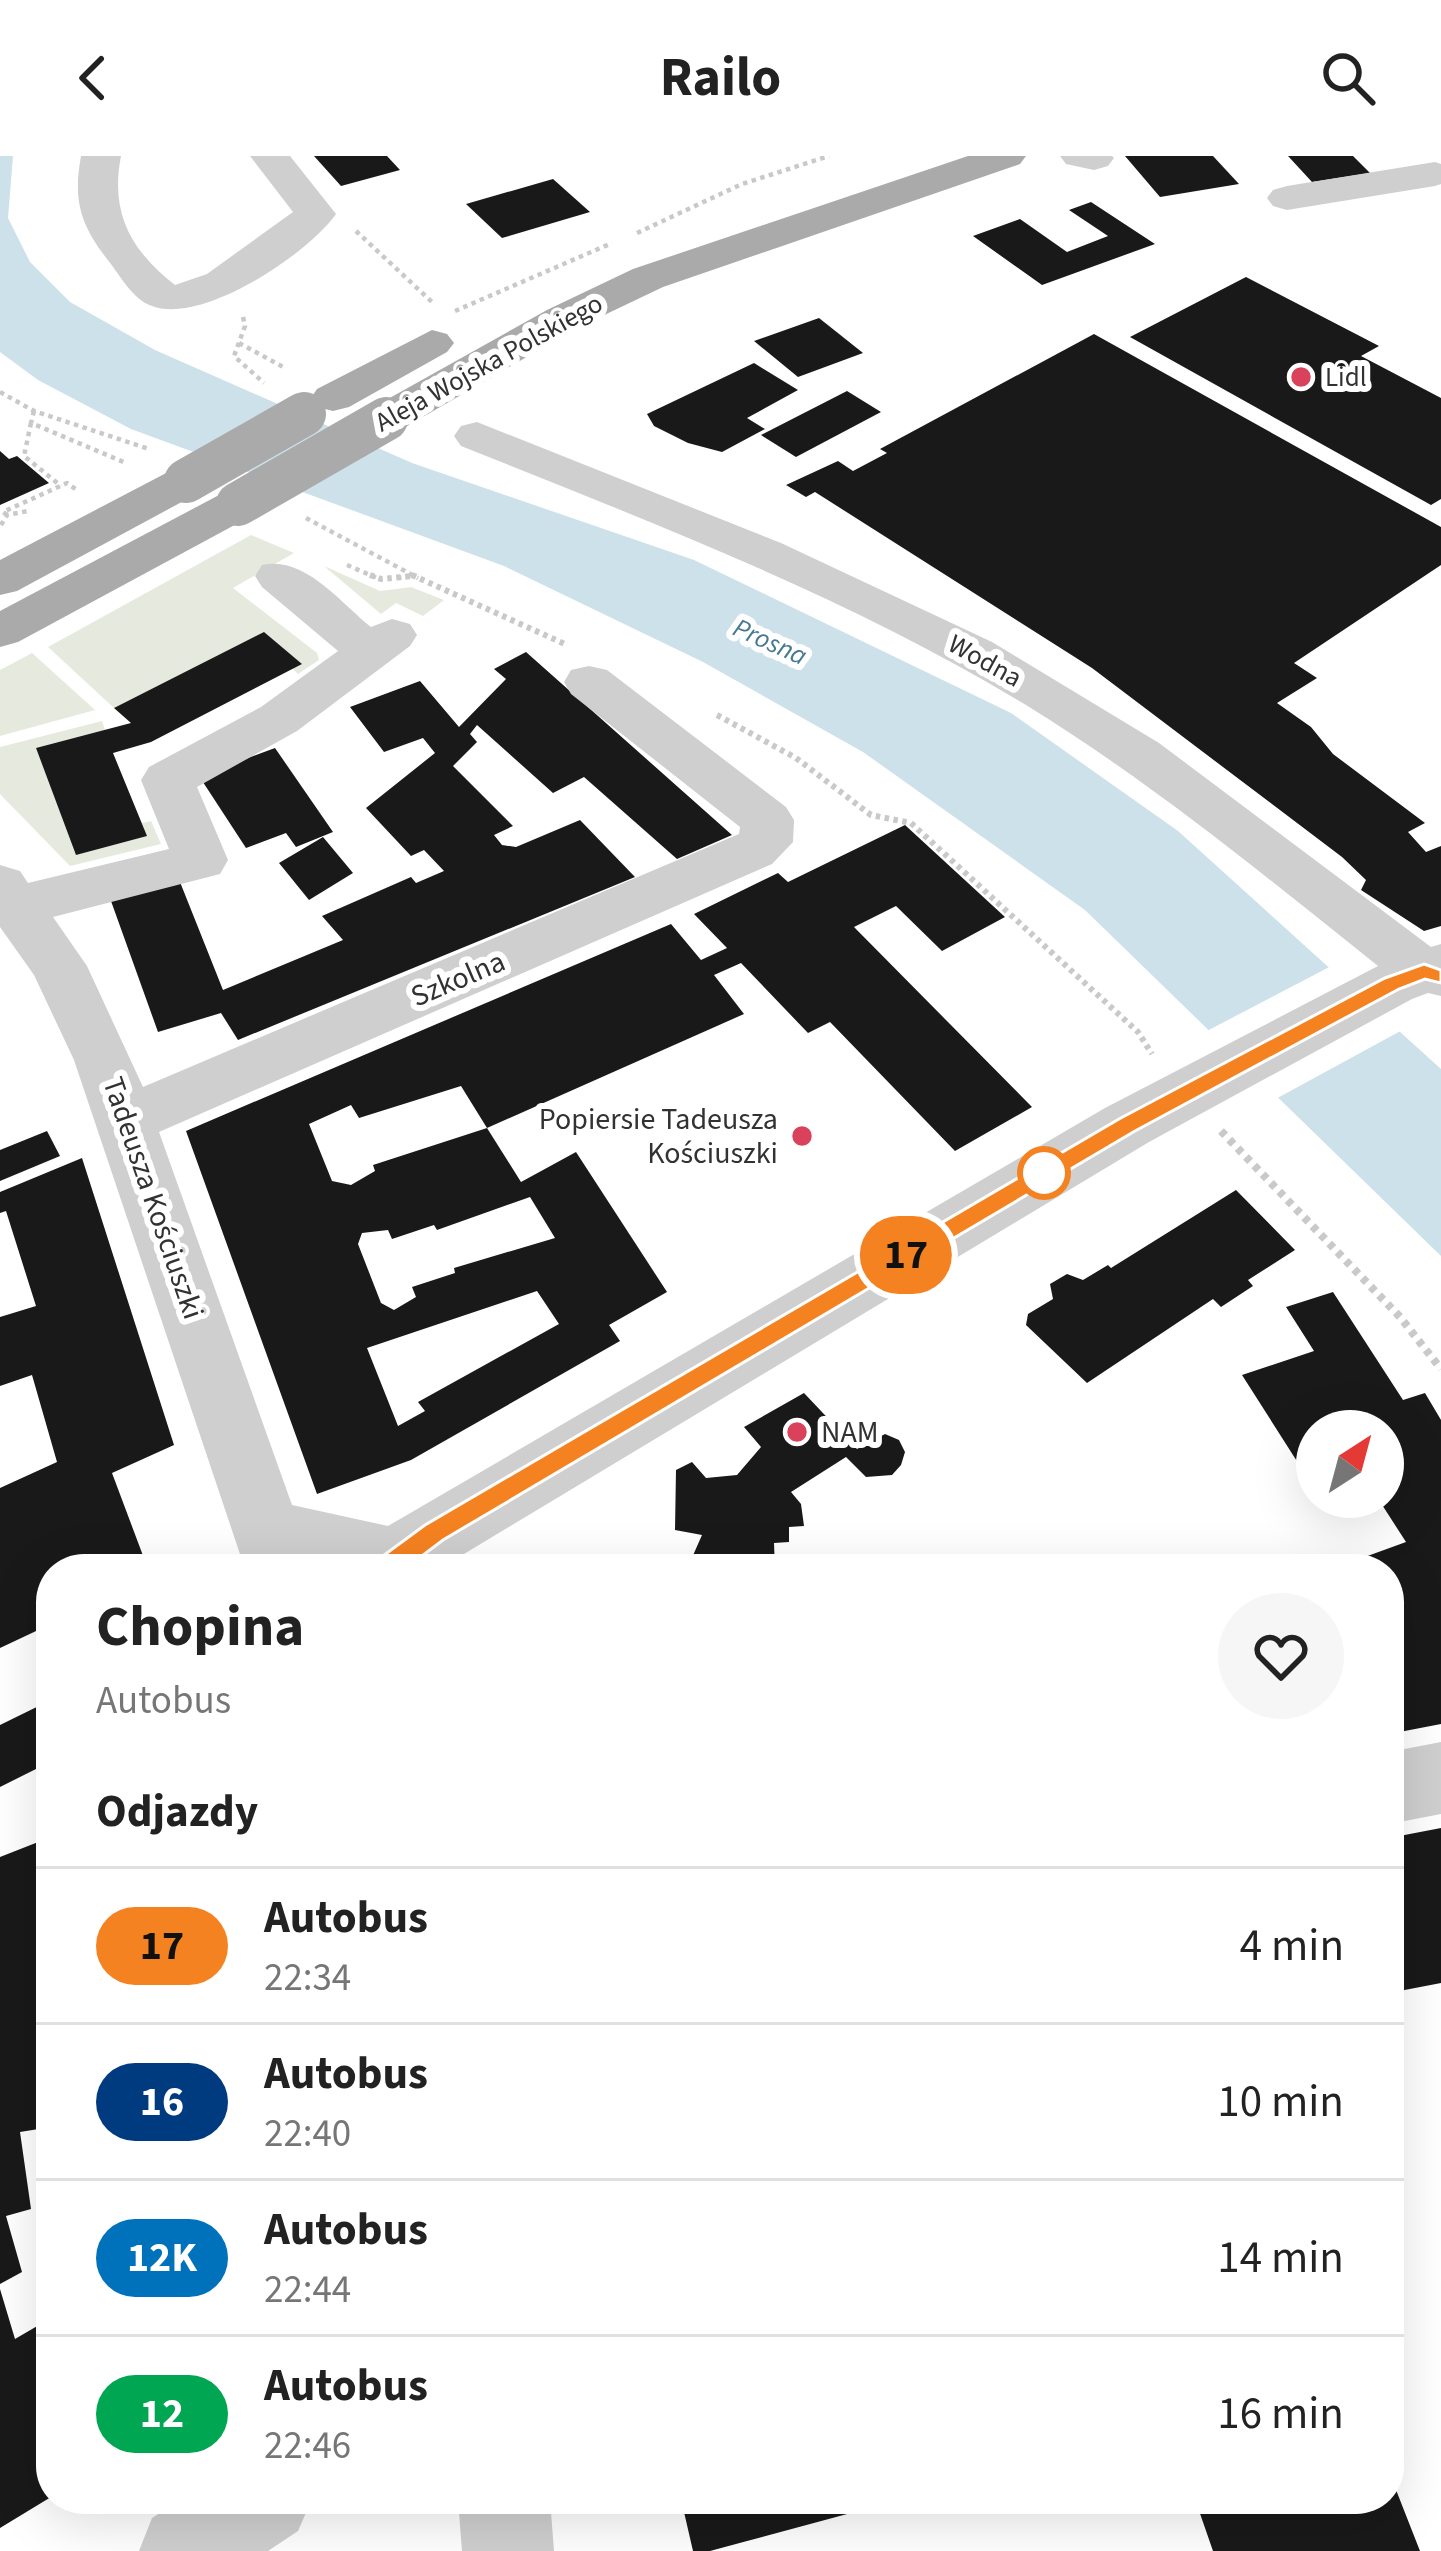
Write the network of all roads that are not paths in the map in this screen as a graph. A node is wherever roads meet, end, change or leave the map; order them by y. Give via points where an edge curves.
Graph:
1 (101, 156) edge
2 (270, 156) edge
3 (903, 156) edge
4 (1006, 156) edge
5 (1431, 170) edge
6 (1287, 198) dead end
7 (477, 436) dead end
8 (279, 576) dead end
9 (0, 580) edge
10 (0, 631) edge
11 (589, 682) dead end
12 (8, 895) edge
13 (1424, 974) edge
14 (127, 1120) junction
15 (273, 1550) edge
16 (303, 1554) edge
17 (412, 1554) edge
18 (1441, 1778) edge
19 (1404, 1785) edge
20 (243, 2514) edge
21 (185, 2551) edge

1 - 2 street via 93,195 98,219 155,290 176,300 210,291 316,214
3 - 9 main road, Aleja Wojska Polskiego, bridge via 464,315 315,387 186,481
4 - 10 main road, Aleja Wojska Polskiego, bridge via 648,278
5 - 6 street
7 - 13 street, Wodna via 798,569 1041,692 1135,752
8 - 12 street via 381,644 279,719 168,780 201,860
11 - 14 street, Szkolna via 767,820 766,842
12 - 14 street, Tadeusza Kościuszki via 82,1011
13 - 17 street via 1194,1089
14 - 15 street, Tadeusza Kościuszki
15 - 16 street, Tadeusza Kościuszki
18 - 19 street
20 - 21 street

